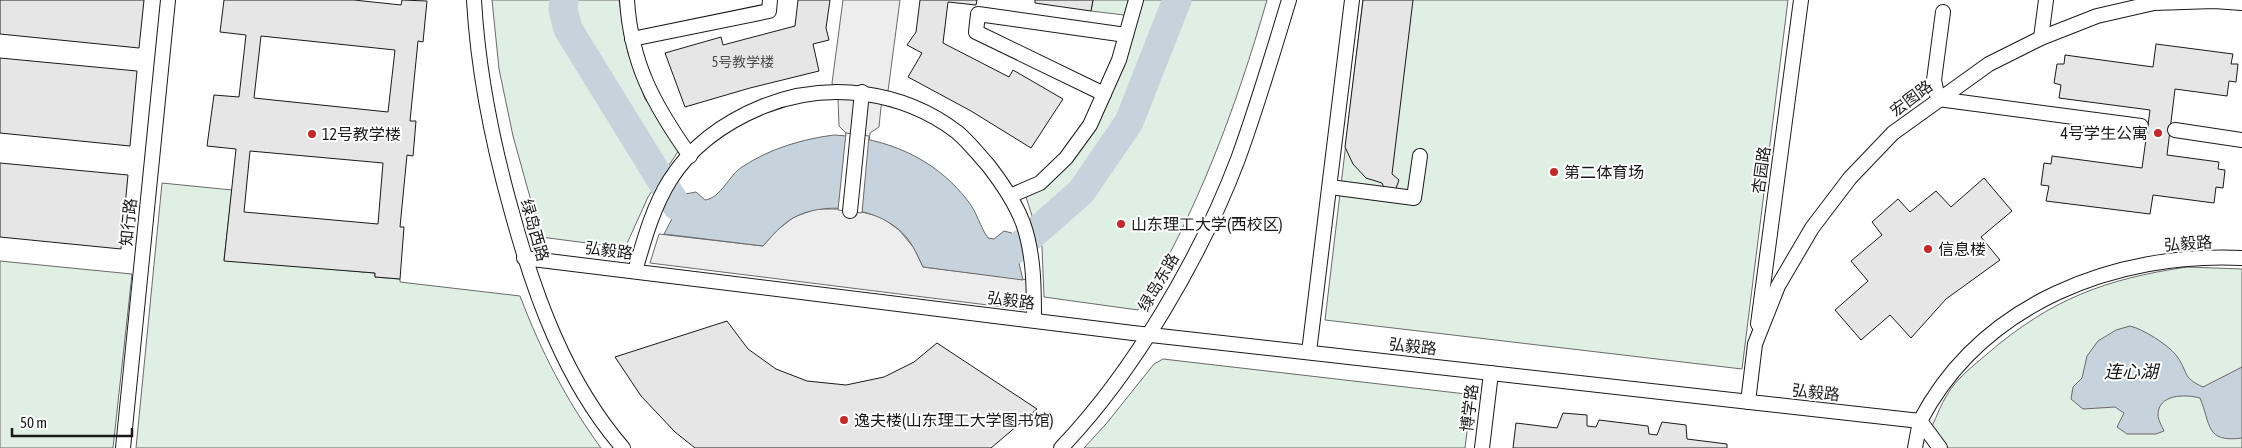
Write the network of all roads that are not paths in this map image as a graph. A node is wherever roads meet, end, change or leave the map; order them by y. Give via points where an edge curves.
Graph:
1 (168, 0) edge
2 (474, 0) edge
3 (627, 0) edge
4 (770, 0) edge
5 (1136, 0) edge
6 (1289, 0) edge
7 (1352, 0) edge
8 (1801, 0) edge
9 (2046, 0) edge
10 (2242, 3) edge
11 (1943, 12) dead end
12 (1126, 35) junction
13 (2041, 38) junction
14 (632, 39) junction
15 (862, 92) junction
16 (1104, 94) junction
17 (1938, 99) junction
18 (2141, 126) dead end
19 (2174, 130) dead end
20 (2242, 140) edge
21 (690, 156) junction
22 (1420, 156) dead end
23 (1330, 187) junction
24 (1010, 196) junction
25 (850, 211) dead end
26 (2242, 254) edge
27 (524, 258) junction
28 (635, 271) junction
29 (1034, 320) junction
30 (1148, 334) junction
31 (1755, 344) junction
32 (1309, 352) junction
33 (1492, 373) junction
34 (1748, 402) junction
35 (1920, 421) junction
36 (123, 448) edge
37 (623, 448) edge
38 (1060, 448) edge
39 (1482, 448) edge
40 (1915, 448) edge
41 (1940, 448) edge

1 - 36 street, 知行路
2 - 27 street, 绿岛西路 via 483,90
3 - 14 street
4 - 14 street via 769,11
5 - 12 street
6 - 30 street, 绿岛东路 via 1238,160 1208,227
7 - 23 street
8 - 31 street, 杏园路
9 - 13 street
10 - 13 street, 宏图路 via 2154,3 2097,16
11 - 17 street via 1934,80
12 - 16 street
12 - 16 street via 978,14 976,32
13 - 17 street, 宏图路 via 1988,64
14 - 21 street via 640,71 652,99
15 - 21 street via 834,91 781,99 735,118
15 - 24 street via 912,107 958,133 977,152
15 - 25 street
16 - 24 street via 1090,125 1066,158 1040,183
17 - 18 street
17 - 31 street, 宏图路 via 1887,140 1850,178 1812,228 1778,286
19 - 20 street
21 - 28 street via 670,179 657,206
22 - 23 street via 1414,198
23 - 32 street
24 - 29 street via 1023,223 1030,251
26 - 35 street, 弘毅路 via 2141,265 2093,277 2048,296 2008,322 1967,357 1949,376
27 - 28 street, 弘毅路
27 - 37 street, 绿岛西路 via 547,321 576,378
28 - 29 street, 弘毅路
29 - 30 street, 弘毅路
30 - 32 street, 弘毅路
30 - 38 street, 绿岛东路 via 1085,423
31 - 34 street, 宏图路
32 - 33 street, 弘毅路
33 - 34 street, 弘毅路
33 - 39 street, 博学路
34 - 35 street, 弘毅路
35 - 40 street
35 - 41 street

